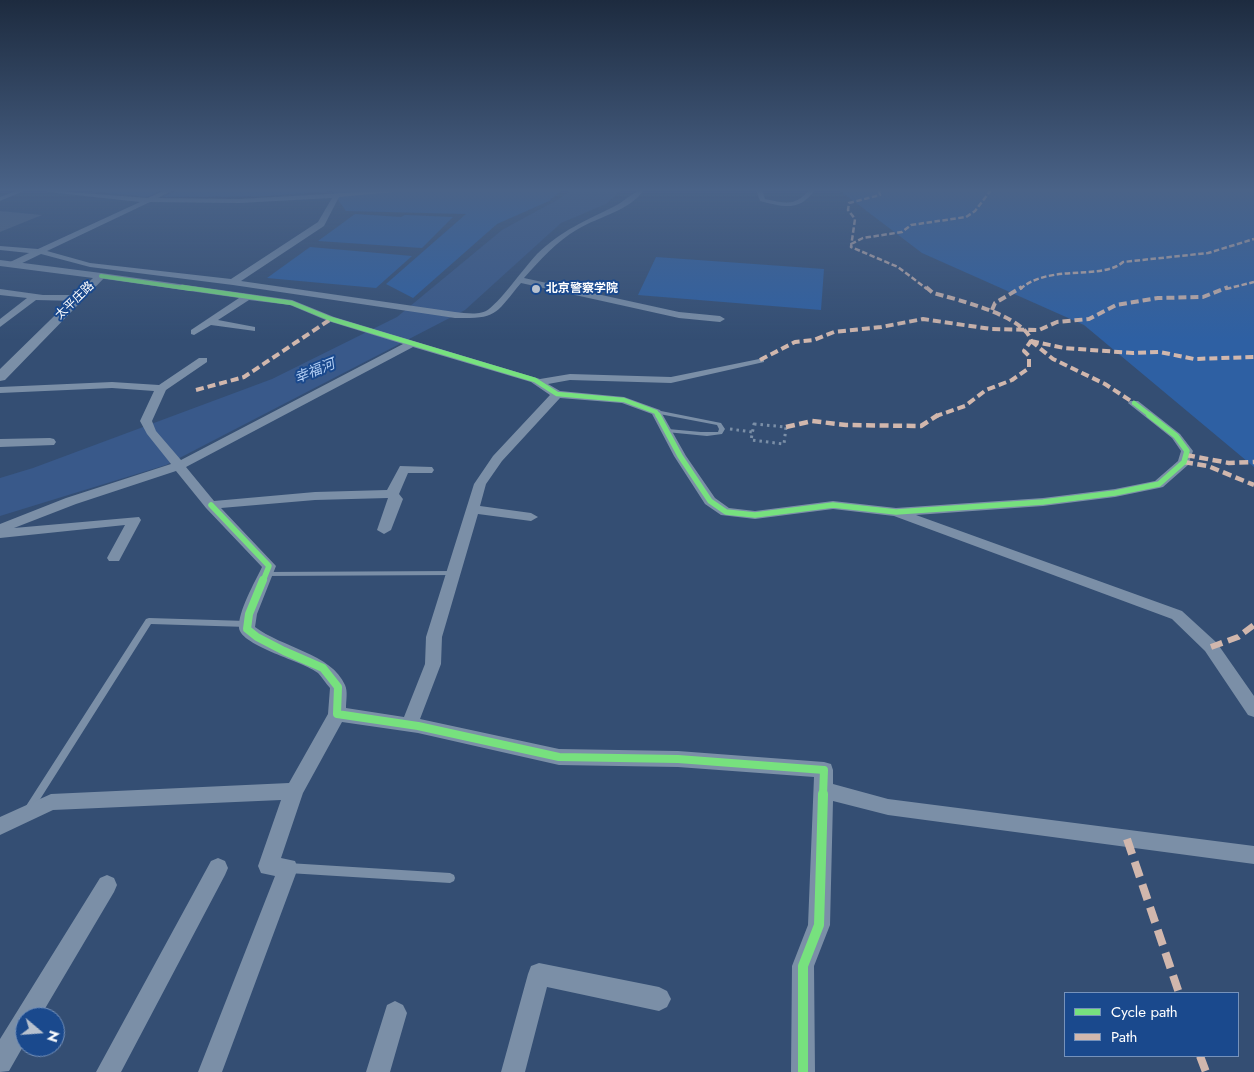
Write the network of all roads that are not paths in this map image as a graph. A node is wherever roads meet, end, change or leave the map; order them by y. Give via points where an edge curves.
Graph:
1 (66, 240) edge
2 (296, 240) edge
3 (558, 240) edge
4 (0, 248) edge
5 (41, 252) junction
6 (6, 264) edge
7 (101, 276) junction
8 (520, 280) junction
9 (232, 282) junction
10 (1, 293) edge
11 (34, 297) junction
12 (247, 297) junction
13 (78, 298) junction
14 (720, 320) dead end
15 (210, 322) junction
16 (0, 324) edge
17 (252, 329) dead end
18 (194, 332) dead end
19 (409, 343) junction
20 (203, 360) dead end
21 (760, 360) dead end
22 (0, 377) edge
23 (538, 382) junction
24 (161, 388) junction
25 (0, 390) edge
26 (557, 394) junction
27 (1134, 403) dead end
28 (656, 412) junction
29 (668, 431) junction
30 (50, 442) dead end
31 (0, 444) edge
32 (176, 462) junction
33 (428, 470) dead end
34 (392, 494) junction
35 (211, 505) junction
36 (473, 509) junction
37 (896, 512) junction
38 (531, 517) dead end
39 (0, 529) edge
40 (384, 530) dead end
41 (0, 534) edge
42 (114, 558) dead end
43 (453, 573) junction
44 (265, 574) junction
45 (248, 624) junction
46 (1254, 710) edge
47 (337, 714) junction
48 (409, 725) junction
49 (822, 790) junction
50 (294, 791) junction
51 (26, 814) junction
52 (0, 826) edge
53 (1254, 855) edge
54 (218, 868) dead end
55 (288, 868) junction
56 (450, 878) dead end
57 (108, 885) dead end
58 (659, 999) dead end
59 (33, 1007) edge
60 (395, 1013) dead end
61 (15, 1037) edge
62 (0, 1062) edge
63 (108, 1072) edge
64 (210, 1072) edge
65 (378, 1072) edge
66 (512, 1072) edge
67 (802, 1072) edge

1 - 5 street
2 - 9 street
3 - 8 street
4 - 5 street
5 - 6 street
5 - 9 street via 90,265
6 - 7 street, 太平庄路
7 - 12 street
7 - 13 street, 太平庄路
8 - 9 street via 492,311 481,316 455,315
8 - 14 street via 679,315
10 - 11 street
11 - 13 street
11 - 16 street
12 - 15 street
12 - 19 street via 292,303 326,318
13 - 22 street, 太平庄路
15 - 17 street
15 - 18 street
19 - 23 street
19 - 32 street
20 - 24 street
21 - 23 street via 671,380 570,377
23 - 26 street
24 - 25 street via 112,385
24 - 32 street via 146,421
26 - 28 street via 624,400
26 - 36 street via 497,459 480,484
27 - 37 street via 1176,436 1187,451 1184,462 1159,484 1043,502
28 - 29 street
28 - 29 lane via 710,421 720,424 722,429 720,433 711,434
29 - 37 street via 680,456 710,501 726,512 755,515 834,505
30 - 31 street
32 - 35 street
32 - 39 street
33 - 34 street via 404,469
34 - 35 street via 314,496
34 - 40 street via 396,499
35 - 44 street via 269,566
36 - 38 street
36 - 43 street
37 - 46 street via 1177,615 1211,646
41 - 42 street via 134,520
43 - 44 lane
43 - 48 street via 434,637 433,664
44 - 45 street
45 - 47 street via 247,629 257,637 323,668 338,687
45 - 51 lane via 149,621
47 - 48 street
47 - 50 street
48 - 49 street via 559,757 678,759 824,770
49 - 53 street via 888,807
49 - 67 street via 819,926 804,966
50 - 51 street via 51,802
50 - 55 street via 268,866
51 - 52 street
54 - 63 street
55 - 56 lane
55 - 64 street
57 - 59 street
58 - 66 street via 539,974
60 - 65 street
61 - 62 street

